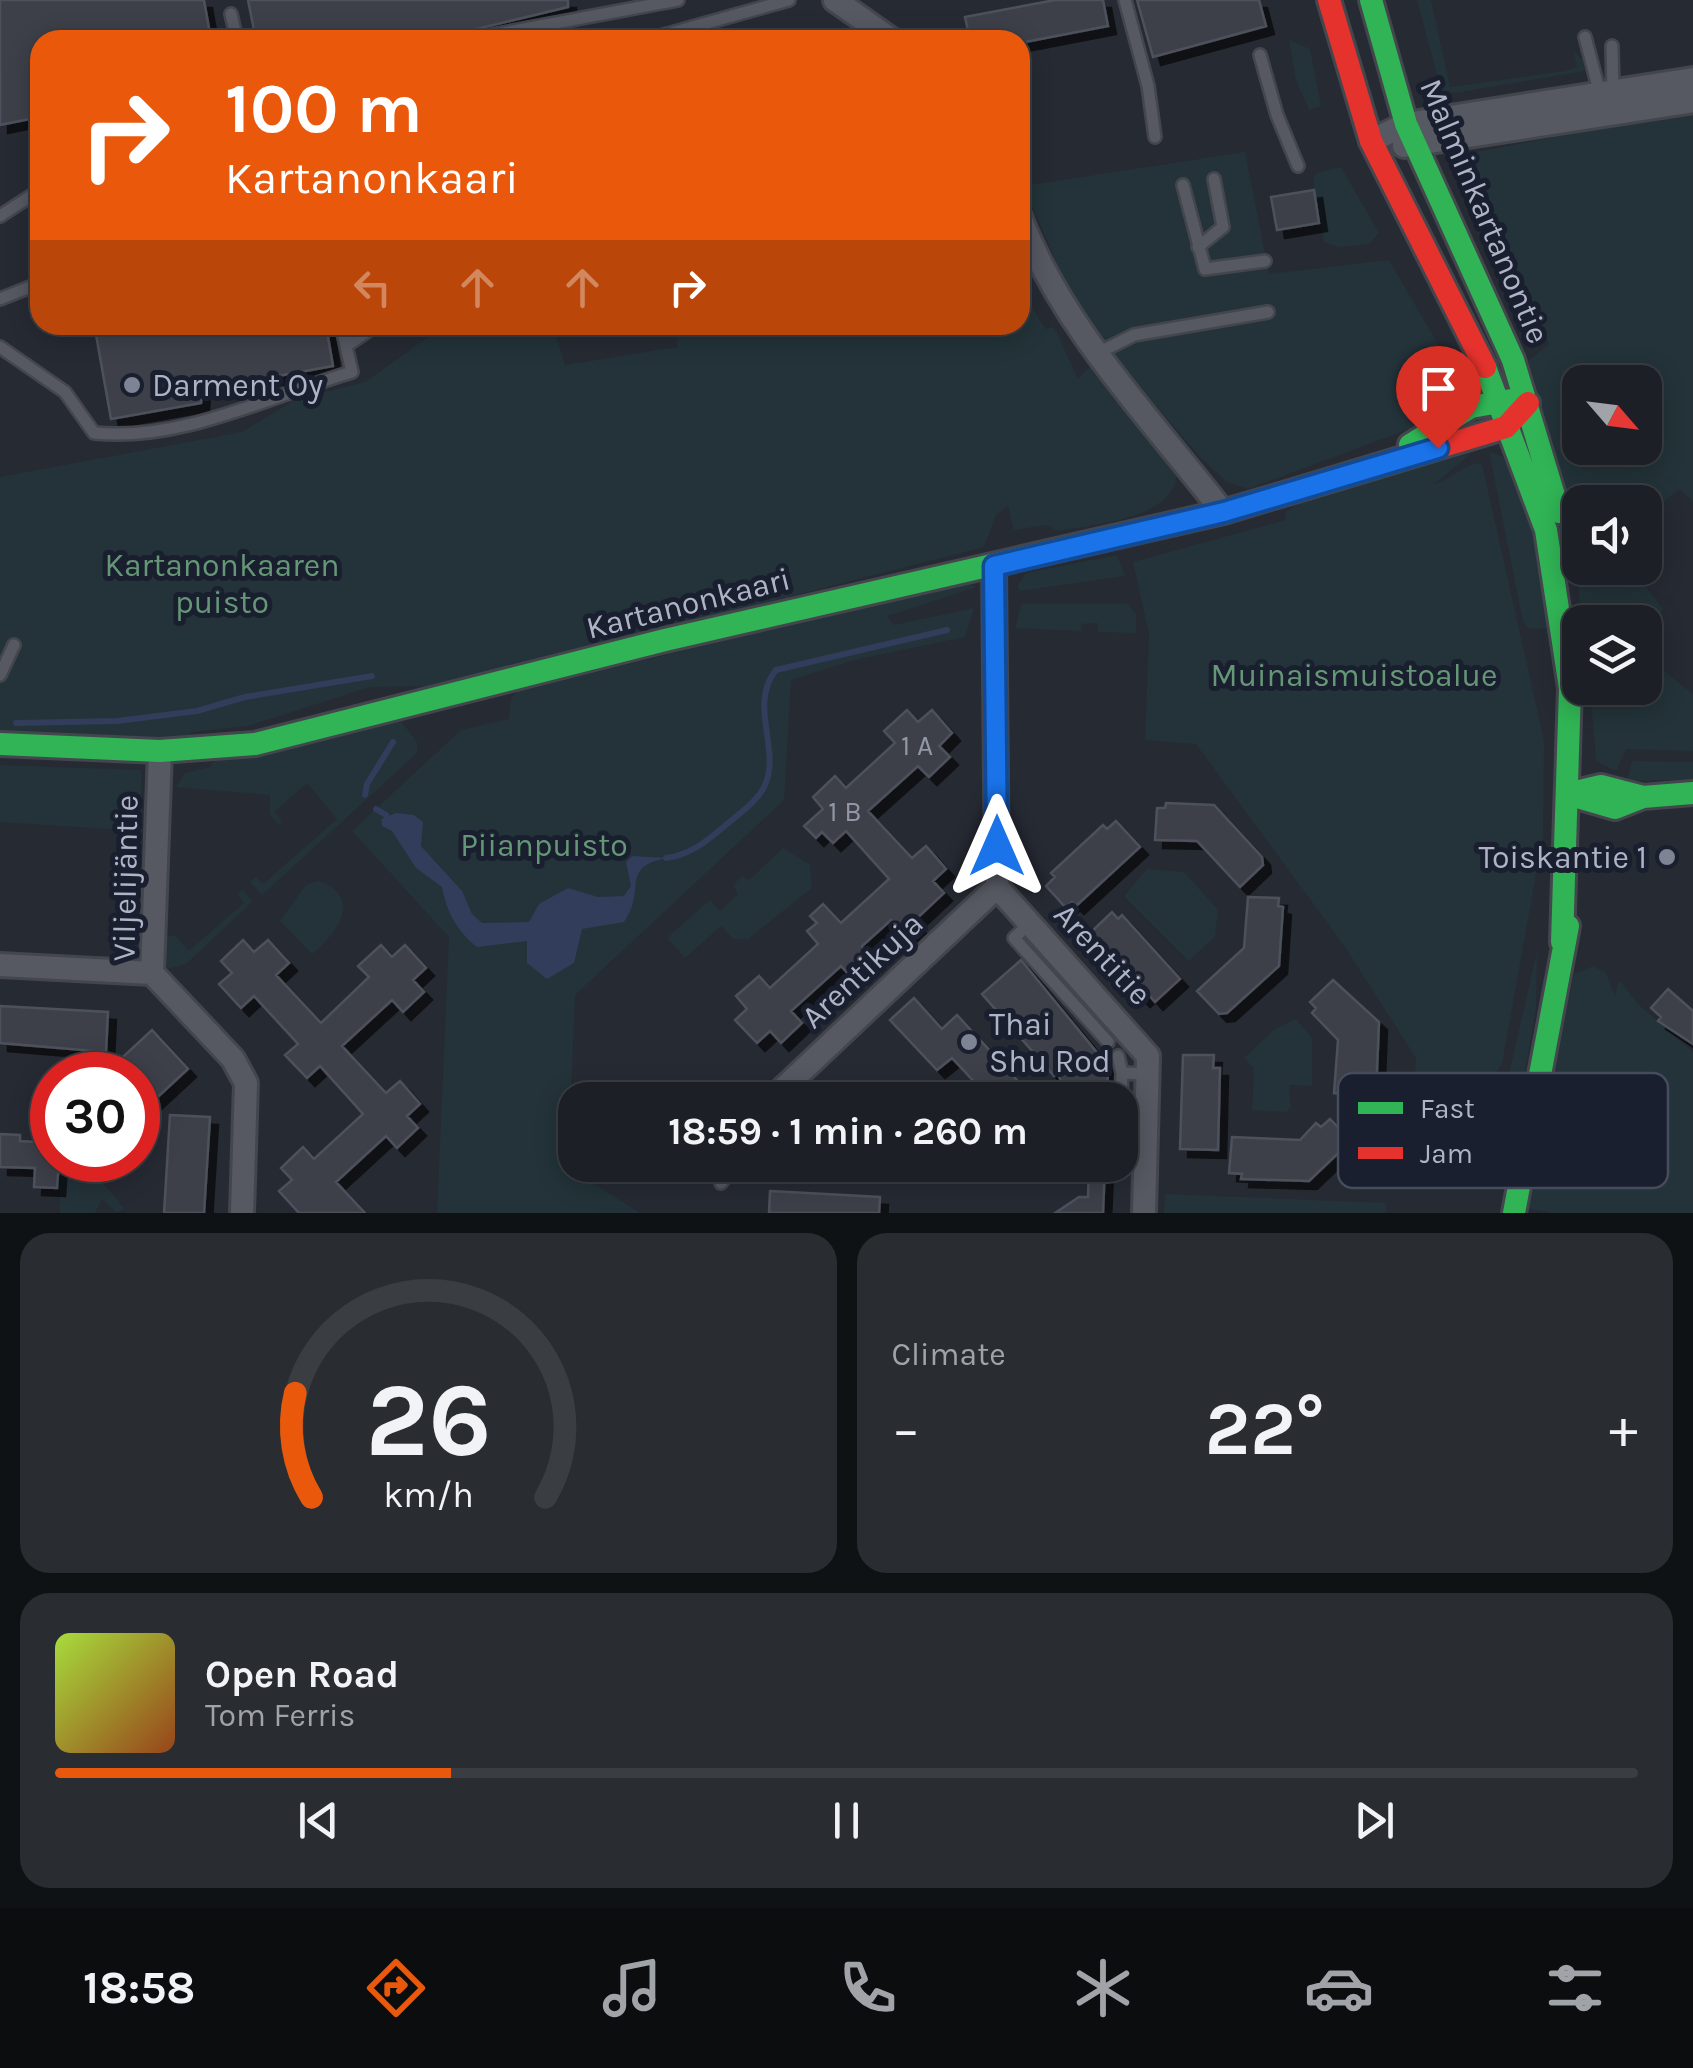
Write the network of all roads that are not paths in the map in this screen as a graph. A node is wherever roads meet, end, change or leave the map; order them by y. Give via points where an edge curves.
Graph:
1 (678, 0) edge
2 (789, 0) edge
3 (834, 0) edge
4 (1125, 0) edge
5 (1329, 0) edge
6 (1371, 0) edge
7 (232, 14) dead end
8 (235, 30) edge
9 (519, 30) edge
10 (682, 30) edge
11 (878, 30) edge
12 (1585, 36) dead end
13 (1612, 46) dead end
14 (1260, 55) dead end
15 (1693, 78) edge
16 (1606, 90) junction
17 (1693, 101) edge
18 (1609, 116) junction
19 (1406, 124) junction
20 (1155, 137) dead end
21 (1370, 141) junction
22 (1416, 148) junction
23 (1298, 166) dead end
24 (1214, 179) dead end
25 (1183, 185) dead end
26 (30, 196) edge
27 (0, 216) edge
28 (1030, 239) edge
29 (1198, 247) junction
30 (1265, 261) dead end
31 (30, 287) edge
32 (0, 300) edge
33 (1268, 312) dead end
34 (343, 335) edge
35 (362, 335) edge
36 (346, 346) junction
37 (0, 348) edge
38 (1098, 352) junction
39 (1495, 397) junction
40 (1528, 403) junction
41 (1506, 426) junction
42 (1383, 461) junction
43 (1224, 512) junction
44 (994, 566) junction
45 (1572, 605) edge
46 (14, 646) dead end
47 (0, 675) edge
48 (1580, 705) edge
49 (0, 744) edge
50 (160, 750) junction
51 (1693, 794) edge
52 (1580, 795) junction
53 (997, 887) junction
54 (1030, 923) junction
55 (0, 964) edge
56 (152, 972) junction
57 (1108, 1042) dead end
58 (1118, 1056) dead end
59 (1539, 1073) edge
60 (1122, 1074) junction
61 (1150, 1074) junction
62 (790, 1082) edge
63 (1122, 1082) edge
64 (1518, 1188) edge
65 (242, 1213) edge
66 (1144, 1213) edge
67 (1514, 1213) edge

1 - 9 lane
2 - 10 lane
3 - 11 street
4 - 20 lane
5 - 21 main road, Malminkartanontie
6 - 19 main road, Malminkartanontie
7 - 8 lane
12 - 16 lane
13 - 16 lane
14 - 23 lane
15 - 16 street
16 - 18 lane
16 - 19 street
17 - 18 street
18 - 22 street
19 - 21 street
19 - 22 main road, Malminkartanontie
21 - 22 street
21 - 39 main road, Malminkartanontie via 1462,317
22 - 40 main road, Malminkartanontie
24 - 29 lane via 1224,227
25 - 29 lane
26 - 27 lane
28 - 38 street
29 - 30 lane via 1205,269
31 - 32 lane
33 - 38 lane via 1134,334
34 - 36 lane
35 - 36 lane
36 - 37 lane via 352,372 252,407 126,436 94,432 65,392
38 - 43 street
39 - 40 main road
39 - 41 main road, Malminkartanontie
39 - 42 main road, Kartanonkaari
40 - 41 main road
40 - 45 main road, Malminkartanontie via 1565,534
41 - 42 main road, Kartanonkaari
41 - 52 main road, Malminkartanontie via 1546,530
42 - 43 main road, Kartanonkaari
43 - 44 main road, Kartanonkaari
44 - 50 main road, Kartanonkaari via 255,744
44 - 53 street
46 - 47 lane
48 - 52 main road, Malminkartanontie
49 - 50 main road, Kartanonkaari
50 - 56 street, Viljelijäntie
51 - 52 main road via 1643,797 1630,808
52 - 59 main road, Malminkartanontie
53 - 54 street, Arentitie
53 - 62 street, Arentikuja
54 - 57 lane via 1014,938
54 - 61 street, Arentitie via 1141,1043
55 - 56 street
56 - 65 street, Viljelijäntie via 233,1058 246,1083
58 - 60 lane
60 - 61 lane
60 - 63 lane
61 - 66 street, Arentitie
64 - 67 main road, Malminkartanontie

